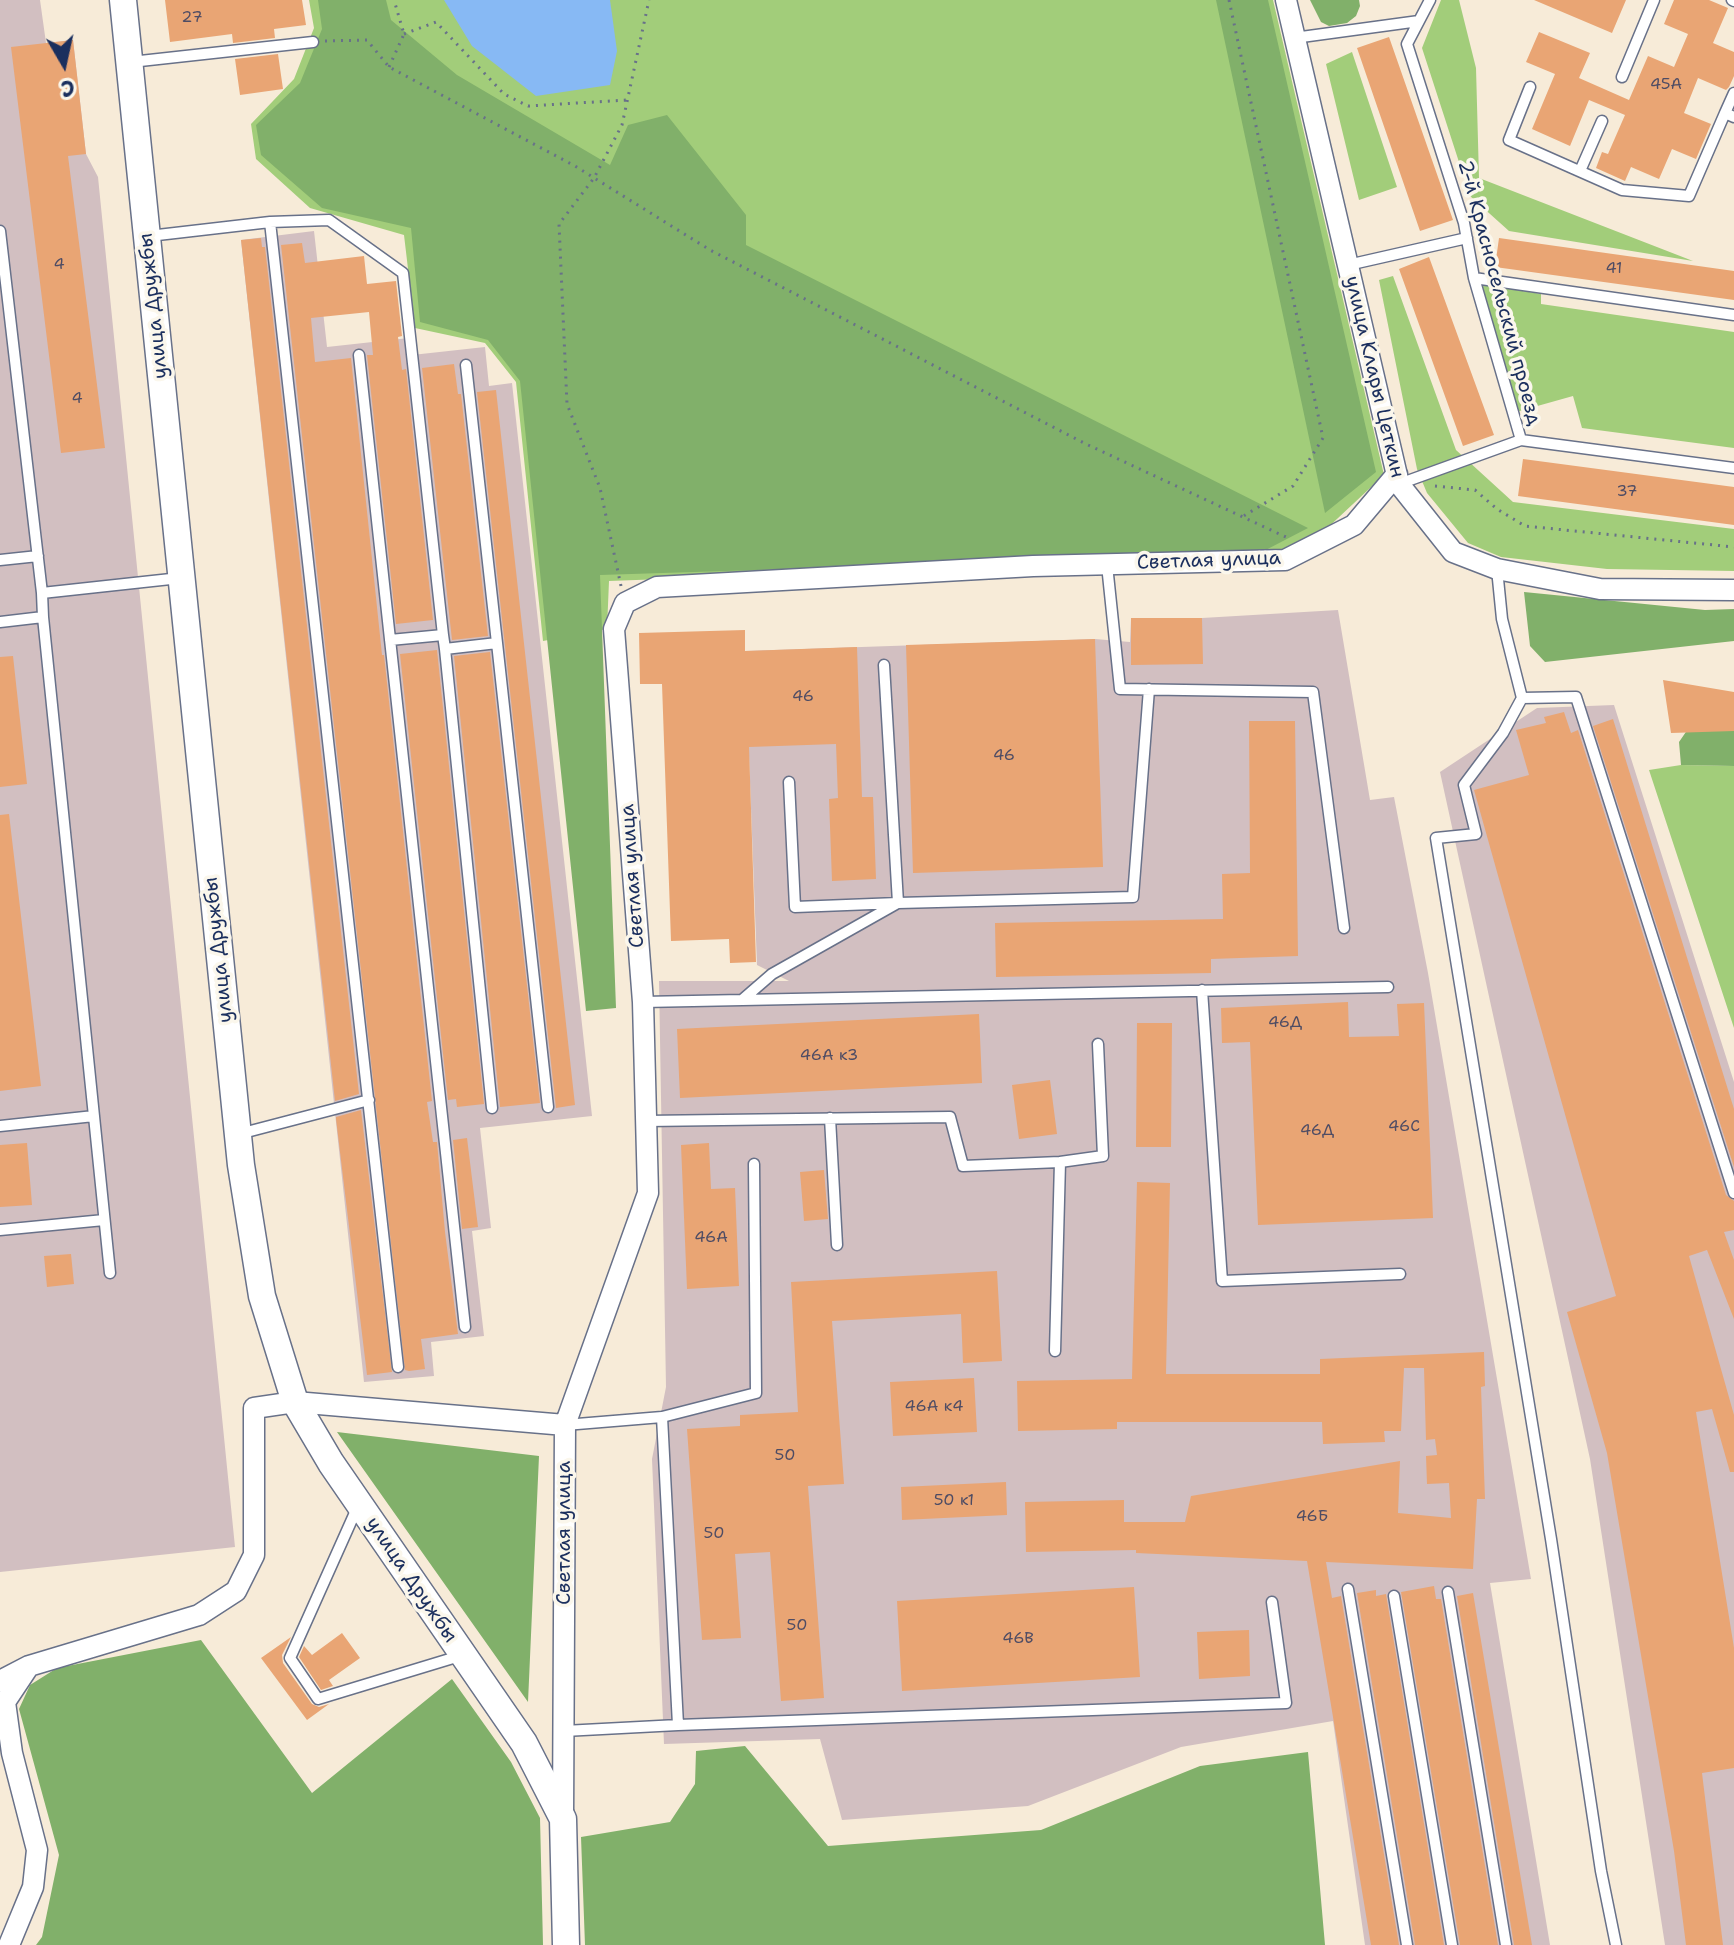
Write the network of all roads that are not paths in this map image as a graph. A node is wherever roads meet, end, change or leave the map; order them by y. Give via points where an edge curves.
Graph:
1 (123, 0) edge
2 (1286, 0) edge
3 (1430, 0) edge
4 (1654, 0) edge
5 (1419, 21) junction
6 (1294, 38) junction
7 (313, 42) road end
8 (129, 62) junction
9 (1622, 77) dead end
10 (1530, 87) dead end
11 (1734, 93) edge
12 (1730, 115) edge
13 (1602, 121) dead end
14 (1580, 171) junction
15 (270, 222) junction
16 (0, 231) edge
17 (147, 236) junction
18 (1467, 238) junction
19 (1348, 265) junction
20 (1474, 278) junction
21 (1734, 315) edge
22 (359, 355) dead end
23 (466, 365) dead end
24 (1521, 440) junction
25 (1734, 468) edge
26 (1403, 479) junction
27 (38, 556) junction
28 (0, 560) edge
29 (1107, 565) junction
30 (1497, 569) junction
31 (182, 578) junction
32 (1734, 590) edge
33 (42, 593) junction
34 (43, 617) junction
35 (0, 622) edge
36 (443, 635) junction
37 (390, 640) junction
38 (497, 643) junction
39 (445, 649) junction
40 (884, 665) dead end
41 (1149, 689) junction
42 (1522, 698) junction
43 (789, 782) dead end
44 (898, 903) junction
45 (1344, 928) dead end
46 (1388, 987) dead end
47 (1202, 990) junction
48 (742, 1000) junction
49 (643, 1002) junction
50 (1098, 1044) dead end
51 (369, 1100) junction
52 (548, 1107) dead end
53 (492, 1108) dead end
54 (94, 1116) junction
55 (830, 1118) junction
56 (646, 1121) junction
57 (0, 1126) edge
58 (238, 1134) junction
59 (1060, 1162) junction
60 (754, 1164) dead end
61 (1734, 1193) edge
62 (104, 1220) junction
63 (0, 1230) edge
64 (837, 1245) dead end
65 (110, 1273) dead end
66 (1400, 1274) dead end
67 (465, 1327) dead end
68 (1055, 1351) dead end
69 (398, 1367) dead end
70 (295, 1402) junction
71 (662, 1417) junction
72 (565, 1425) junction
73 (359, 1504) junction
74 (1348, 1589) dead end
75 (1448, 1592) dead end
76 (1394, 1596) dead end
77 (1272, 1602) dead end
78 (463, 1655) junction
79 (29, 1666) junction
80 (0, 1681) edge
81 (678, 1725) junction
82 (564, 1731) junction
83 (563, 1819) junction
84 (9, 1945) edge
85 (566, 1945) edge
86 (1407, 1945) edge
87 (1452, 1945) edge
88 (1506, 1945) edge
89 (1616, 1945) edge

1 - 8 street, улица Дружбы
2 - 6 street, улица Клары Цеткин
3 - 5 lane, 2-й Красносельский проезд
4 - 9 lane
5 - 6 lane
5 - 18 lane, 2-й Красносельский проезд via 1407,44
6 - 19 street, улица Клары Цеткин
7 - 8 lane
8 - 17 street, улица Дружбы
10 - 14 lane via 1509,140
11 - 12 lane
12 - 14 lane via 1689,196 1622,190
13 - 14 lane
15 - 17 lane
15 - 36 lane via 329,220 403,273
15 - 51 lane
16 - 27 lane
17 - 31 street, улица Дружбы
18 - 19 lane
18 - 20 lane, 2-й Красносельский проезд
19 - 26 street, улица Клары Цеткин
20 - 21 lane
20 - 24 lane, 2-й Красносельский проезд
22 - 37 lane
23 - 38 lane
24 - 25 lane, 2-й Красносельский проезд
24 - 26 lane
26 - 29 street, Светлая улица via 1354,525 1285,560
26 - 30 street, улица Клары Цеткин via 1453,552
27 - 28 lane
27 - 33 lane
29 - 41 lane via 1120,689
29 - 49 street, Светлая улица via 657,587 625,603 614,629
30 - 32 street, улица Клары Цеткин via 1600,589
30 - 42 lane via 1502,619
31 - 33 lane
31 - 58 street, улица Дружбы
33 - 34 lane
34 - 35 lane
34 - 54 lane
36 - 37 lane
36 - 39 lane
37 - 67 lane
38 - 39 lane
38 - 52 lane
39 - 53 lane
40 - 44 lane
41 - 44 lane via 1133,897
41 - 45 lane via 1313,692
42 - 61 lane via 1576,697
42 - 89 lane via 1464,785 1476,834 1436,838
43 - 44 lane via 795,907
44 - 48 lane via 772,974
46 - 47 lane
47 - 48 lane
47 - 66 lane via 1222,1281
48 - 49 lane
49 - 56 street, Светлая улица
50 - 59 lane via 1103,1156
51 - 58 lane
51 - 69 lane
54 - 57 lane
54 - 62 lane
55 - 56 lane
55 - 59 lane via 950,1117 963,1166
55 - 64 lane
56 - 72 street, Светлая улица via 648,1193
58 - 70 street, улица Дружбы via 262,1296
59 - 68 lane
60 - 71 lane via 756,1393
62 - 63 lane
62 - 65 lane
70 - 72 street
70 - 73 street, улица Дружбы
70 - 79 street via 254,1408 254,1555 236,1591 199,1615
71 - 72 lane
71 - 81 lane
72 - 82 street, Светлая улица
73 - 78 street, улица Дружбы
73 - 78 lane via 290,1658 318,1699
74 - 86 lane
75 - 88 lane
76 - 87 lane
77 - 81 lane via 1286,1703
78 - 83 street, улица Дружбы via 524,1743
79 - 80 street
79 - 84 street via 5,1702 37,1850 33,1887
81 - 82 lane
82 - 83 street, Светлая улица
83 - 85 street, Светлая улица

